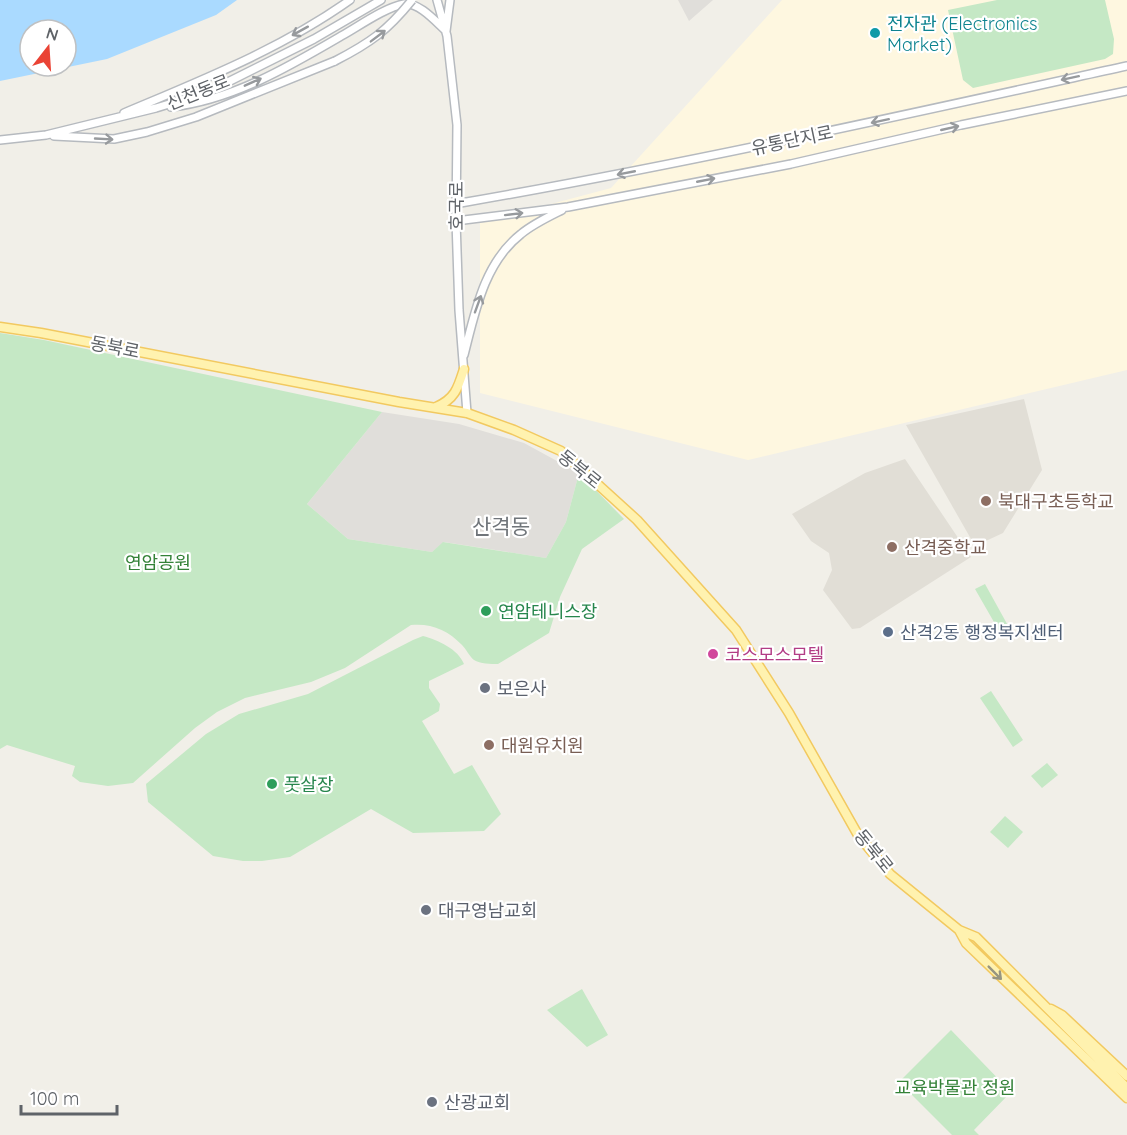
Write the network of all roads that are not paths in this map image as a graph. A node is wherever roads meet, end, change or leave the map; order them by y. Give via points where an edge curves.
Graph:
1 (350, 0) edge
2 (381, 0) edge
3 (412, 0) edge
4 (437, 0) edge
5 (450, 0) edge
6 (446, 33) junction
7 (1127, 66) edge
8 (1127, 91) edge
9 (156, 108) junction
10 (104, 121) junction
11 (0, 135) edge
12 (46, 135) junction
13 (12, 139) junction
14 (0, 140) edge
15 (455, 204) junction
16 (568, 207) junction
17 (456, 222) junction
18 (0, 327) edge
19 (463, 365) junction
20 (434, 408) junction
21 (467, 413) junction
22 (959, 930) junction
23 (1041, 1003) junction
24 (1036, 1012) junction
25 (1071, 1039) junction
26 (1127, 1076) edge
27 (1127, 1088) edge
28 (1127, 1098) edge
29 (1127, 1105) edge

1 -> 10 main road via 324,19 262,52
2 - 9 main road, 신천동로 via 208,92
12 -> 3 main road, bridge via 114,140 196,117 363,47 382,33
4 - 6 main road, 호국로
5 - 6 main road
9 -> 6 main road via 216,99 284,69 376,15 405,4 414,6
6 - 15 main road, 호국로 via 457,125
7 -> 15 main road, 유통단지로 via 775,144
16 -> 8 main road, 유통단지로 via 791,164
9 - 10 main road, 신천동로
10 - 12 main road, 신천동로
11 - 13 main road
12 - 13 main road, 신천동로
13 - 14 main road, 신천동로
15 - 17 main road, 호국로
17 -> 16 main road, 유통단지로
19 -> 16 main road via 476,309 492,269 505,249 521,234
17 - 19 main road, 호국로
18 - 20 main road, 동북로
19 - 20 main road via 453,397
19 - 21 main road, 호국로
20 - 21 main road, 동북로
21 - 22 main road, 동북로 via 561,451 637,520 736,630 789,713 858,835 890,874
22 - 23 main road, 동북로 via 976,937
22 -> 24 main road, 동북로 via 966,943
23 - 25 main road, 동북로
23 - 26 main road via 1062,1015
24 - 25 main road, 동북로
24 - 29 main road
25 - 27 main road
25 - 28 main road

